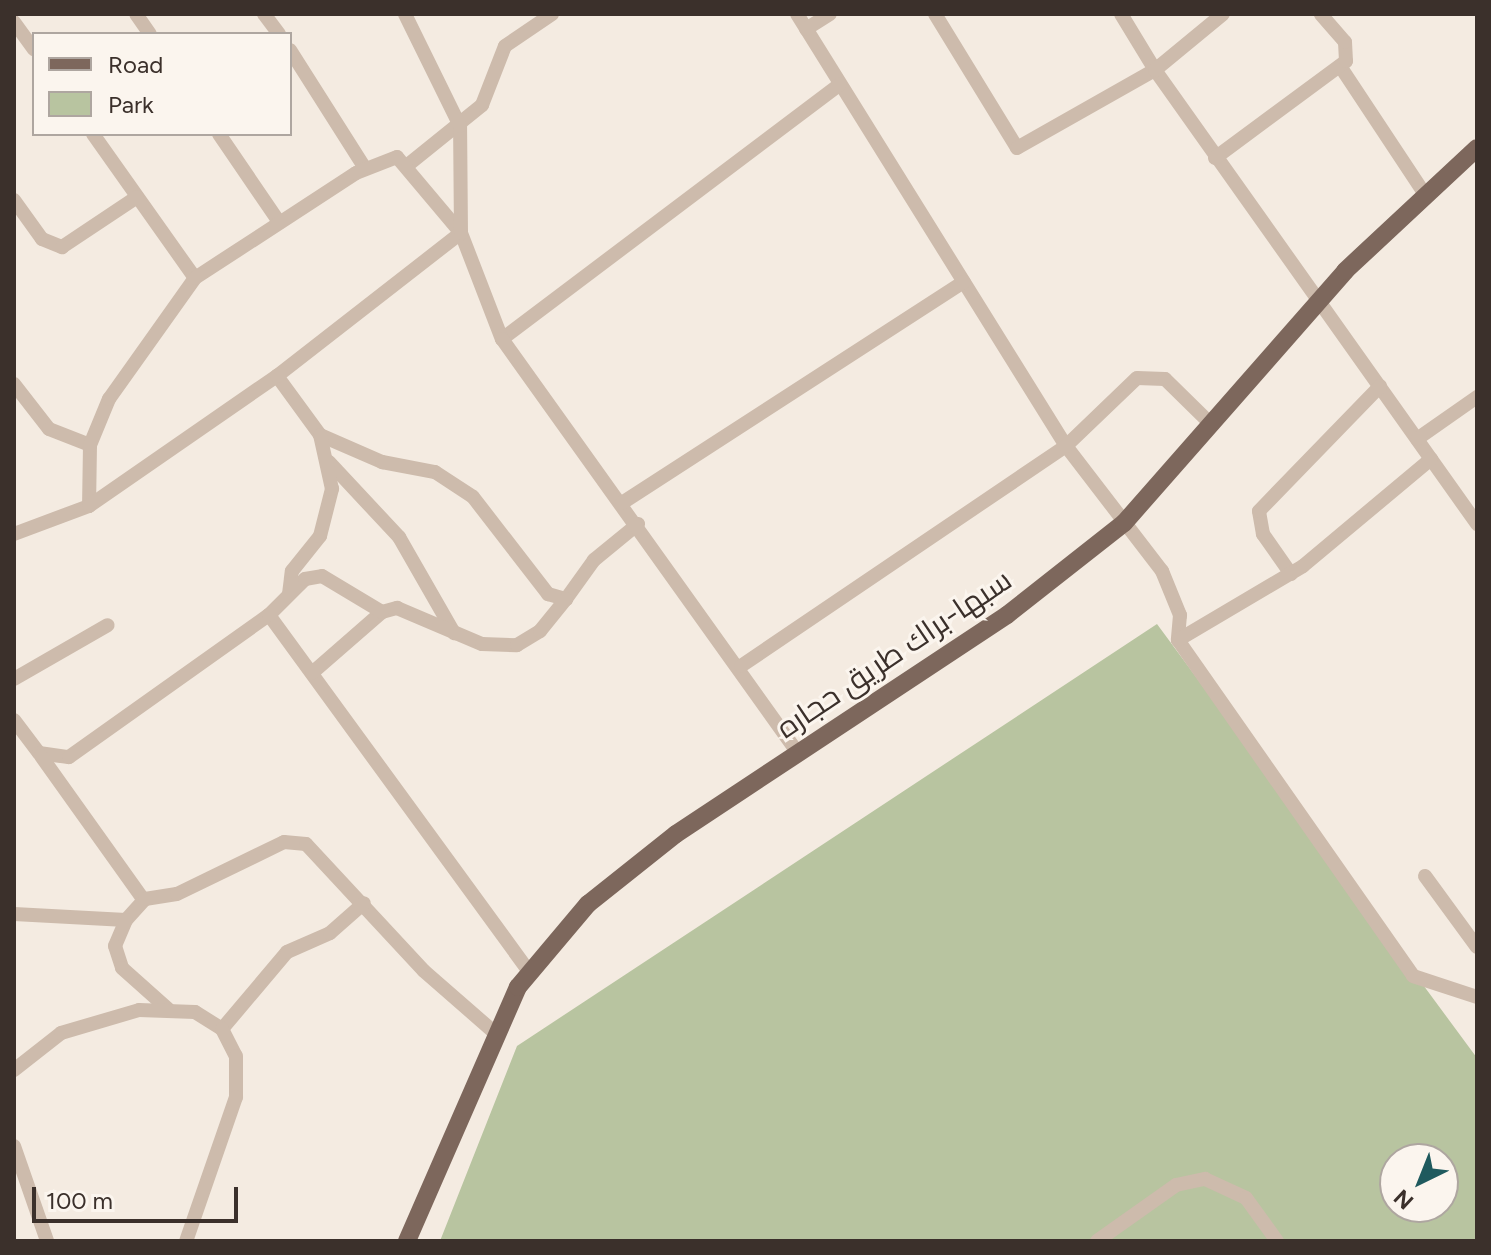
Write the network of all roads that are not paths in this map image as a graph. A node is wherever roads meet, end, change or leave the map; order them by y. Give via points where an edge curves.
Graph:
1 (136, 14) edge
2 (264, 14) edge
3 (405, 14) edge
4 (552, 14) edge
5 (797, 14) edge
6 (830, 14) edge
7 (935, 14) edge
8 (1121, 14) edge
9 (1223, 14) edge
10 (1321, 14) edge
11 (14, 22) edge
12 (806, 29) junction
13 (149, 32) edge
14 (278, 32) edge
15 (32, 47) edge
16 (292, 53) edge
17 (1340, 66) junction
18 (1155, 70) junction
19 (840, 84) junction
20 (460, 126) junction
21 (94, 136) edge
22 (220, 136) edge
23 (1477, 148) edge
24 (1215, 158) junction
25 (409, 164) junction
26 (365, 168) junction
27 (1424, 193) junction
28 (137, 197) junction
29 (14, 200) edge
30 (279, 222) junction
31 (461, 233) junction
32 (195, 278) junction
33 (964, 282) junction
34 (1320, 299) junction
35 (502, 339) junction
36 (277, 376) junction
37 (14, 384) edge
38 (1380, 386) junction
39 (1477, 397) edge
40 (1212, 425) junction
41 (320, 435) junction
42 (1417, 439) junction
43 (90, 445) junction
44 (1066, 446) junction
45 (1431, 459) junction
46 (329, 462) junction
47 (622, 503) junction
48 (89, 506) junction
49 (1124, 523) junction
50 (638, 524) junction
51 (1477, 524) edge
52 (14, 534) edge
53 (1291, 574) junction
54 (289, 594) junction
55 (566, 599) junction
56 (382, 612) junction
57 (269, 615) junction
58 (108, 625) dead end
59 (456, 636) junction
60 (1178, 640) junction
61 (741, 666) junction
62 (17, 673) edge
63 (312, 673) junction
64 (14, 720) edge
65 (39, 753) junction
66 (798, 753) junction
67 (1425, 876) dead end
68 (143, 899) junction
69 (364, 903) junction
70 (14, 914) edge
71 (126, 920) junction
72 (1477, 947) edge
73 (529, 971) junction
74 (1477, 997) edge
75 (168, 1009) junction
76 (222, 1029) junction
77 (494, 1032) junction
78 (14, 1070) edge
79 (14, 1146) edge
80 (47, 1241) edge
81 (186, 1241) edge
82 (407, 1241) edge
83 (1097, 1241) edge
84 (1277, 1241) edge

1 - 13 street
2 - 14 street
3 - 20 street
4 - 20 street via 505,46 482,105
5 - 12 street
6 - 12 street
7 - 18 street via 1017,148
8 - 18 street
9 - 18 street
10 - 17 street via 1348,51
11 - 15 street
12 - 19 street
16 - 26 street
17 - 24 street
17 - 27 street
18 - 24 street
19 - 33 street
19 - 35 street
20 - 25 street
20 - 31 street
21 - 28 street
22 - 30 street
23 - 27 main road, سبها-براك طريق حجاره
24 - 34 street
25 - 26 street via 393,156
25 - 31 street
26 - 30 street
27 - 34 main road, سبها-براك طريق حجاره
28 - 29 street via 62,247 42,239
28 - 32 street
30 - 32 street
31 - 35 street
31 - 36 street
32 - 43 street via 109,399
33 - 44 street
33 - 47 street
34 - 38 street
34 - 40 main road, سبها-براك طريق حجاره
35 - 47 street
36 - 41 street
36 - 48 street
37 - 43 street via 49,429
38 - 42 street
38 - 53 street via 1259,511 1263,534
39 - 42 street
40 - 44 street via 1154,375 1123,389
40 - 49 main road, سبها-براك طريق حجاره
41 - 46 street
41 - 55 street via 453,483 548,594
42 - 45 street
43 - 48 street
44 - 49 street
44 - 61 street
45 - 51 street
45 - 53 street
46 - 54 street via 324,525 292,571
46 - 59 street via 399,537
47 - 50 street
48 - 52 street
49 - 60 street via 1169,586 1180,615
49 - 66 main road, سبها-براك طريق حجاره via 1007,615
50 - 55 street via 594,560
50 - 61 street
53 - 60 street
54 - 56 street via 322,576
54 - 57 street
55 - 59 street via 540,631 517,645
56 - 59 street via 419,616
56 - 63 street
57 - 63 street
57 - 65 street via 69,757
58 - 62 street
60 - 74 street via 1413,976
61 - 66 street
63 - 73 street
64 - 65 street
65 - 68 street
66 - 73 main road, سبها-براك طريق حجاره via 626,873
67 - 72 street
68 - 69 street via 177,894 291,841 315,850
68 - 71 street
69 - 76 street via 341,927 287,952
69 - 77 street via 424,971
70 - 71 street
71 - 75 street via 115,946 122,968
73 - 77 main road, سبها-براك طريق حجاره
75 - 76 street via 205,1015
75 - 78 street via 82,1023
76 - 81 street via 236,1056 236,1097
77 - 82 main road, سبها-براك طريق حجاره
79 - 80 street
83 - 84 street via 1176,1185 1205,1179 1246,1198

